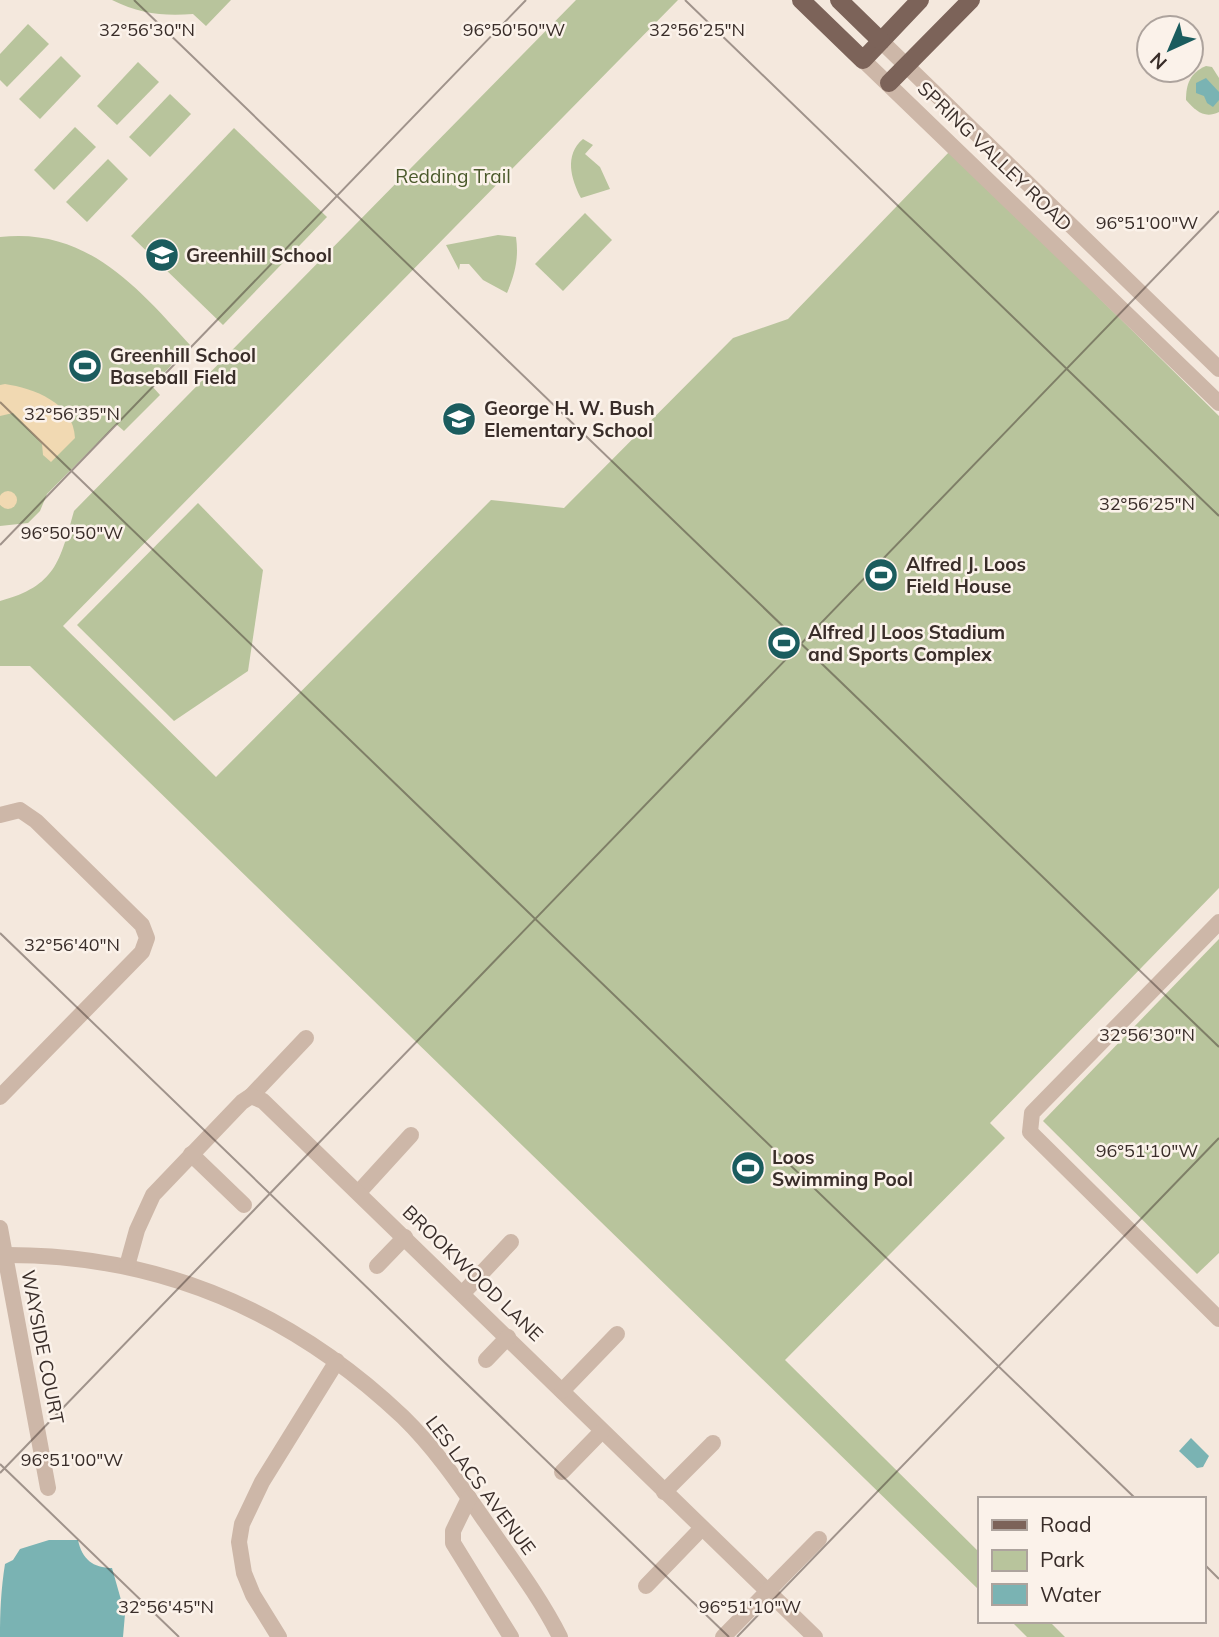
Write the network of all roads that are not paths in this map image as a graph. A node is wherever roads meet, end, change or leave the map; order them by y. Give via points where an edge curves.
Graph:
1 (801, 0) edge
2 (839, 0) edge
3 (920, 0) edge
4 (971, 0) edge
5 (881, 41) junction
6 (863, 60) junction
7 (906, 65) junction
8 (889, 83) junction
9 (1219, 369) edge
10 (1219, 403) edge
11 (0, 815) edge
12 (1219, 922) edge
13 (306, 1038) dead end
14 (251, 1096) junction
15 (0, 1097) edge
16 (411, 1135) dead end
17 (191, 1154) junction
18 (359, 1192) junction
19 (244, 1205) dead end
20 (0, 1228) edge
21 (405, 1237) junction
22 (512, 1242) dead end
23 (2, 1255) edge
24 (127, 1266) junction
25 (377, 1266) dead end
26 (463, 1293) junction
27 (1219, 1319) edge
28 (617, 1334) dead end
29 (508, 1337) junction
30 (486, 1360) dead end
31 (337, 1361) junction
32 (562, 1391) junction
33 (602, 1431) junction
34 (713, 1443) dead end
35 (562, 1472) dead end
36 (48, 1488) dead end
37 (664, 1492) junction
38 (470, 1498) junction
39 (702, 1528) junction
40 (819, 1539) dead end
41 (646, 1586) dead end
42 (768, 1591) junction
43 (279, 1637) edge
44 (511, 1637) edge
45 (560, 1637) edge
46 (723, 1637) edge
47 (815, 1637) edge

1 - 6 main road, SPRING VALLEY ROAD
2 - 5 main road, SPRING VALLEY ROAD
3 - 5 main road
4 - 7 main road
5 - 6 main road
5 - 7 street, SPRING VALLEY ROAD
6 - 8 street, SPRING VALLEY ROAD
7 - 8 main road
7 - 9 street, SPRING VALLEY ROAD
8 - 10 street, SPRING VALLEY ROAD
11 - 15 street via 20,810 36,821 142,925 147,938 142,952
12 - 27 street via 1029,1120 1030,1132
13 - 14 street
14 - 17 street
14 - 18 street, BROOKWOOD LANE via 282,1116
16 - 18 street
17 - 19 street
17 - 24 street via 153,1195
18 - 21 street, BROOKWOOD LANE
20 - 23 street, WAYSIDE COURT
21 - 25 street
21 - 26 street, BROOKWOOD LANE
22 - 26 street
23 - 24 street, LES LACS AVENUE
23 - 36 street, WAYSIDE COURT
24 - 31 street, LES LACS AVENUE via 211,1292 272,1320
26 - 29 street, BROOKWOOD LANE
28 - 32 street
29 - 30 street
29 - 32 street, BROOKWOOD LANE
31 - 38 street, LES LACS AVENUE via 404,1418
31 - 43 street via 262,1482 242,1524 239,1542 244,1573
32 - 33 street, BROOKWOOD LANE
33 - 35 street
33 - 37 street, BROOKWOOD LANE
34 - 37 street
37 - 39 street, BROOKWOOD LANE
38 - 44 street via 453,1531 453,1543
38 - 45 street, LES LACS AVENUE
39 - 41 street
39 - 42 street, BROOKWOOD LANE
40 - 42 street
42 - 46 street
42 - 47 street, BROOKWOOD LANE

